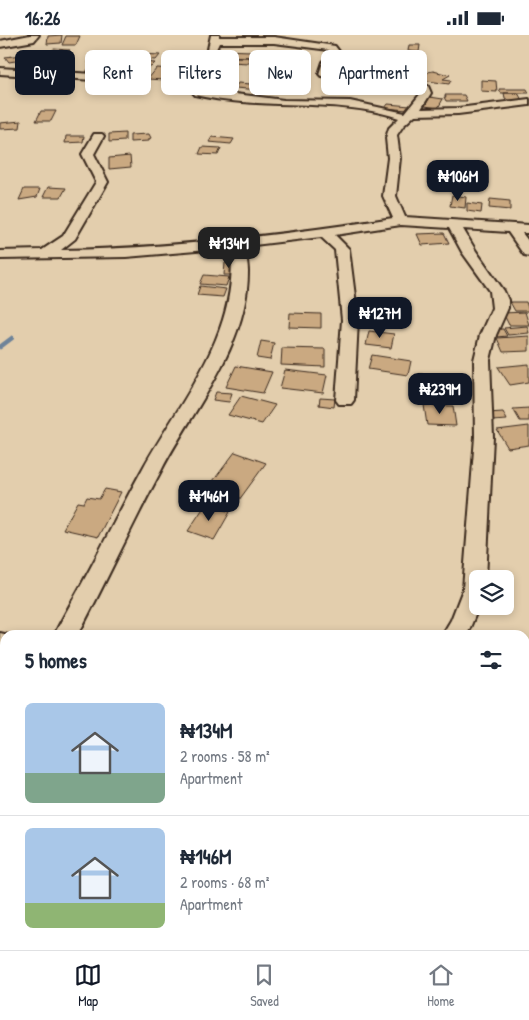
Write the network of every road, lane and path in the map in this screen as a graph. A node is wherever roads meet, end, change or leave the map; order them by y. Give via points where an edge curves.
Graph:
1 (35, 35) edge
2 (215, 37) edge
3 (0, 44) edge
4 (0, 71) edge
5 (85, 76) edge
6 (529, 102) edge
7 (410, 114) junction
8 (98, 136) dead end
9 (401, 221) junction
10 (453, 223) junction
11 (512, 228) junction
12 (529, 229) edge
13 (324, 233) junction
14 (238, 243) junction
15 (529, 252) edge
16 (0, 255) edge
17 (46, 255) junction
18 (344, 400) dead end
19 (69, 630) edge
20 (457, 630) edge

1 - 3 street via 31,39
2 - 7 street via 194,88 199,93 284,103 350,104
2 - 7 street via 274,40 332,48 336,54 328,62 324,74 424,88 426,93
4 - 5 street
6 - 7 street
7 - 9 street via 393,129 391,138 394,159 389,196
8 - 17 street via 88,154 102,182 68,239
9 - 10 street
9 - 13 street
10 - 11 street
10 - 20 street via 500,300 482,360 484,437 474,589
11 - 12 street
11 - 15 street
13 - 14 street
13 - 18 street via 342,249 350,320
14 - 17 street via 126,253
14 - 19 street via 241,256 239,288 217,356 152,469
16 - 17 street

